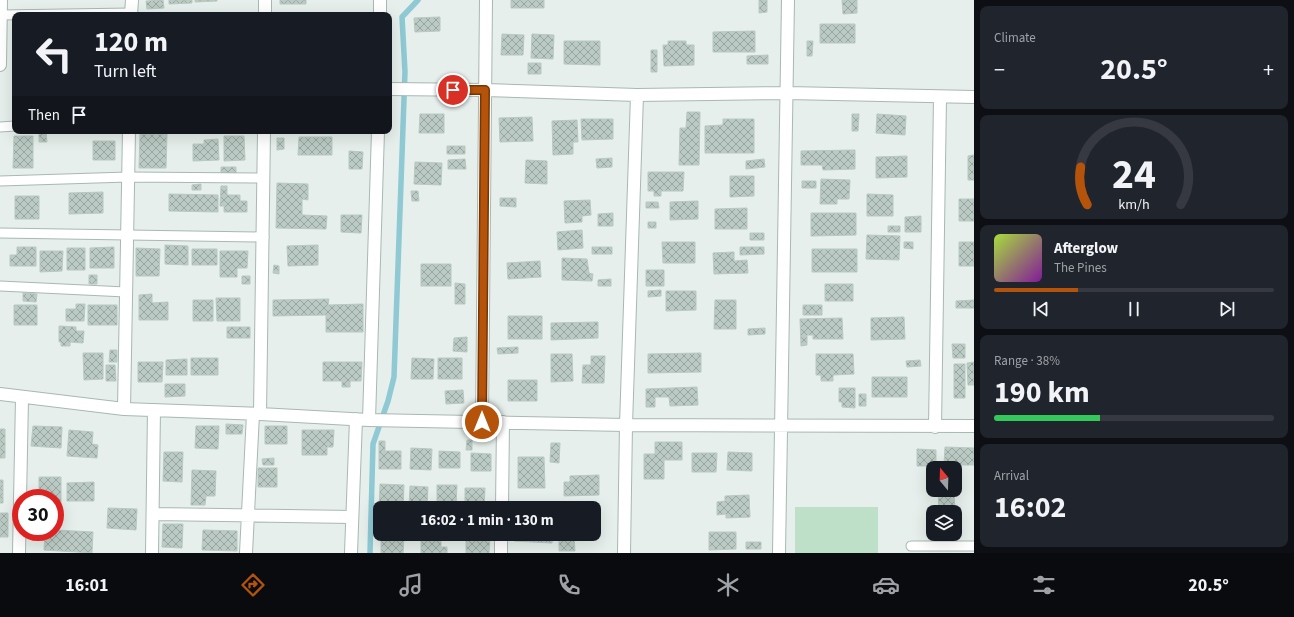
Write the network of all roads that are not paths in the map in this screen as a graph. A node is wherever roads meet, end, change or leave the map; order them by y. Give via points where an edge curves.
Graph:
1 (1, 0) edge
2 (132, 0) edge
3 (265, 0) edge
4 (380, 0) edge
5 (486, 0) edge
6 (788, 0) edge
7 (131, 12) edge
8 (265, 12) edge
9 (380, 12) edge
10 (1, 15) junction
11 (12, 15) edge
12 (0, 65) edge
13 (392, 89) edge
14 (485, 90) junction
15 (788, 93) junction
16 (637, 95) junction
17 (974, 97) edge
18 (940, 98) junction
19 (12, 126) edge
20 (0, 127) edge
21 (129, 134) edge
22 (264, 134) edge
23 (378, 134) edge
24 (128, 177) junction
25 (264, 178) junction
26 (0, 181) edge
27 (0, 233) edge
28 (127, 234) junction
29 (264, 237) junction
30 (0, 286) edge
31 (126, 292) junction
32 (0, 394) edge
33 (22, 398) junction
34 (124, 410) junction
35 (154, 410) junction
36 (256, 414) junction
37 (356, 419) junction
38 (370, 420) junction
39 (482, 422) junction
40 (503, 422) junction
41 (626, 424) junction
42 (781, 424) junction
43 (974, 426) edge
44 (935, 427) junction
45 (502, 501) edge
46 (153, 514) junction
47 (248, 516) junction
48 (352, 517) junction
49 (501, 541) edge
50 (911, 546) dead end
51 (974, 546) edge
52 (19, 553) edge
53 (152, 553) edge
54 (246, 553) edge
55 (351, 553) edge
56 (501, 553) edge
57 (624, 553) edge
58 (779, 553) edge

1 - 10 street
2 - 7 street
3 - 8 street
4 - 9 street
5 - 14 street
6 - 15 street
10 - 11 lane
10 - 12 street
13 - 14 street
14 - 16 street
14 - 39 street
15 - 16 street
15 - 18 street
15 - 42 street
16 - 41 street
17 - 18 street
18 - 44 street
19 - 20 lane
21 - 24 street
22 - 25 street
23 - 38 street
24 - 25 lane
24 - 26 lane
24 - 28 street
25 - 29 street
27 - 28 lane
28 - 29 lane
28 - 31 street
29 - 36 street
30 - 31 lane
31 - 34 street
32 - 33 street
33 - 34 street
33 - 52 street
34 - 35 street
35 - 36 street
35 - 46 street
36 - 37 street
36 - 47 street
37 - 38 street
37 - 48 street
38 - 39 street
39 - 40 street
40 - 41 street
40 - 45 street
41 - 42 street
41 - 57 street
42 - 44 street
42 - 58 street
43 - 44 street
46 - 47 street
46 - 53 street
47 - 48 street
47 - 54 street
48 - 55 street
49 - 56 street
50 - 51 lane

